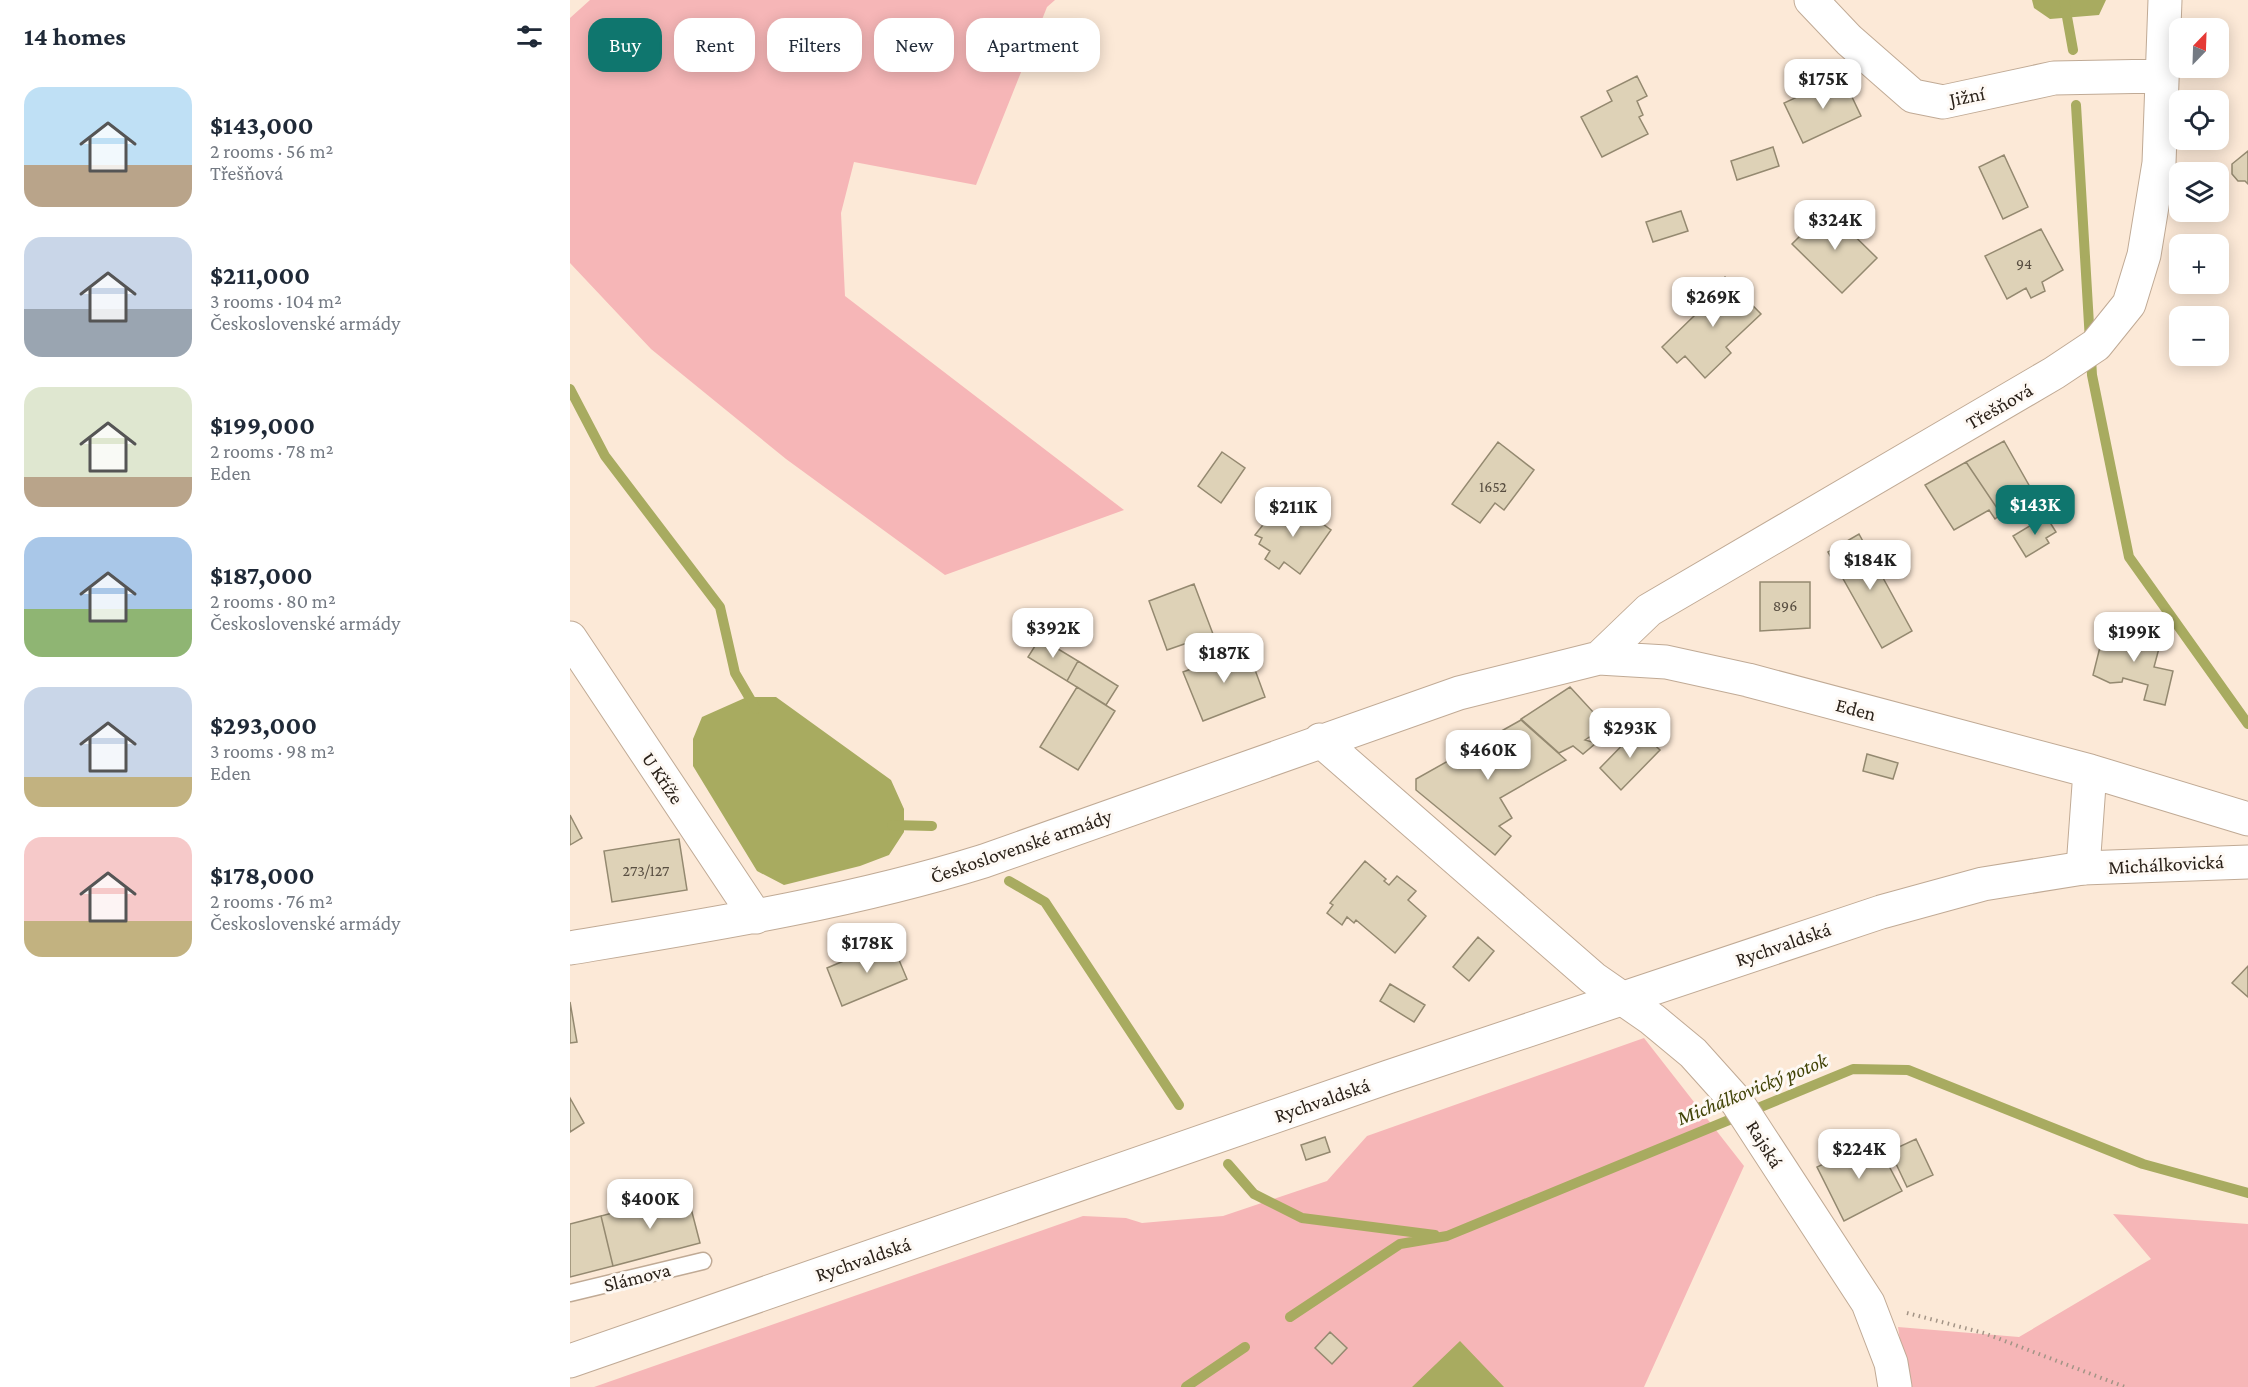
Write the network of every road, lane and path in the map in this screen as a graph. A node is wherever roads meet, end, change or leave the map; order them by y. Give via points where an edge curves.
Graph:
1 (1811, 0) edge
2 (2165, 0) edge
3 (2160, 76) junction
4 (570, 638) edge
5 (1599, 658) junction
6 (1459, 693) joint
7 (1320, 740) junction
8 (2090, 771) junction
9 (2248, 819) edge
10 (2248, 862) edge
11 (2083, 868) junction
12 (756, 917) junction
13 (570, 948) edge
14 (1622, 998) junction
15 (703, 1261) dead end
16 (570, 1293) edge
17 (1869, 1303) junction
18 (570, 1361) edge
19 (1895, 1387) edge
20 (2126, 1387) edge

1 - 3 street, Jižní via 1849,40 1913,96 1943,102 2054,78
2 - 3 street, Třešňová
3 - 5 street, Třešňová via 2159,163 2144,255 2129,304 2083,354 1648,610
4 - 12 street, U Kříže
5 - 6 street, Eden
5 - 8 street, Eden via 1666,662 1748,680
6 - 7 street, Československé armády
7 - 12 street, Československé armády via 984,861 915,882
7 - 14 street, Rajská via 1593,978
8 - 9 street, Eden
8 - 11 street
10 - 11 street, Michálkovická
11 - 14 street, Rychvaldská via 1983,884 1881,912
12 - 13 street, Československé armády
14 - 17 street, Rajská via 1693,1053 1745,1113
14 - 18 street, Rychvaldská
15 - 16 lane, Slámova
17 - 19 street, Rajská via 1891,1363
17 - 20 path via 1984,1333

